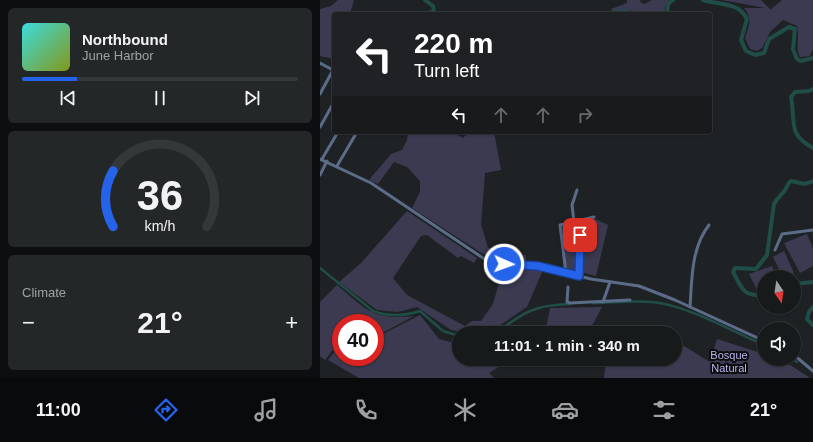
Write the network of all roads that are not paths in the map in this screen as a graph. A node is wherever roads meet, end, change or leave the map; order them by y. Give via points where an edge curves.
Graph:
1 (320, 63) edge
2 (332, 69) edge
3 (332, 72) edge
4 (320, 94) edge
5 (332, 109) edge
6 (320, 127) edge
7 (337, 134) edge
8 (356, 134) edge
9 (321, 159) edge
10 (327, 161) junction
11 (337, 166) junction
12 (320, 174) edge
13 (577, 190) dead end
14 (594, 217) dead end
15 (580, 221) junction
16 (574, 222) junction
17 (709, 225) dead end
18 (813, 230) edge
19 (775, 250) dead end
20 (566, 273) junction
21 (579, 276) junction
22 (610, 282) junction
23 (568, 288) dead end
24 (630, 300) dead end
25 (603, 302) junction
26 (690, 307) junction
27 (757, 338) edge
28 (801, 361) edge
29 (813, 371) edge

1 - 2 street
3 - 4 street
5 - 6 street
7 - 9 street
8 - 11 street
9 - 10 street
10 - 11 street
10 - 12 street
11 - 20 street via 371,183 486,260 538,266
13 - 16 street via 572,205
14 - 15 street
15 - 16 street
15 - 21 street
16 - 20 street via 560,225
17 - 26 street via 699,240 696,251
18 - 19 street via 782,234
20 - 21 street
21 - 22 street
22 - 25 street
22 - 26 street via 651,290
23 - 25 street via 567,302
24 - 25 street
26 - 27 street
28 - 29 street

